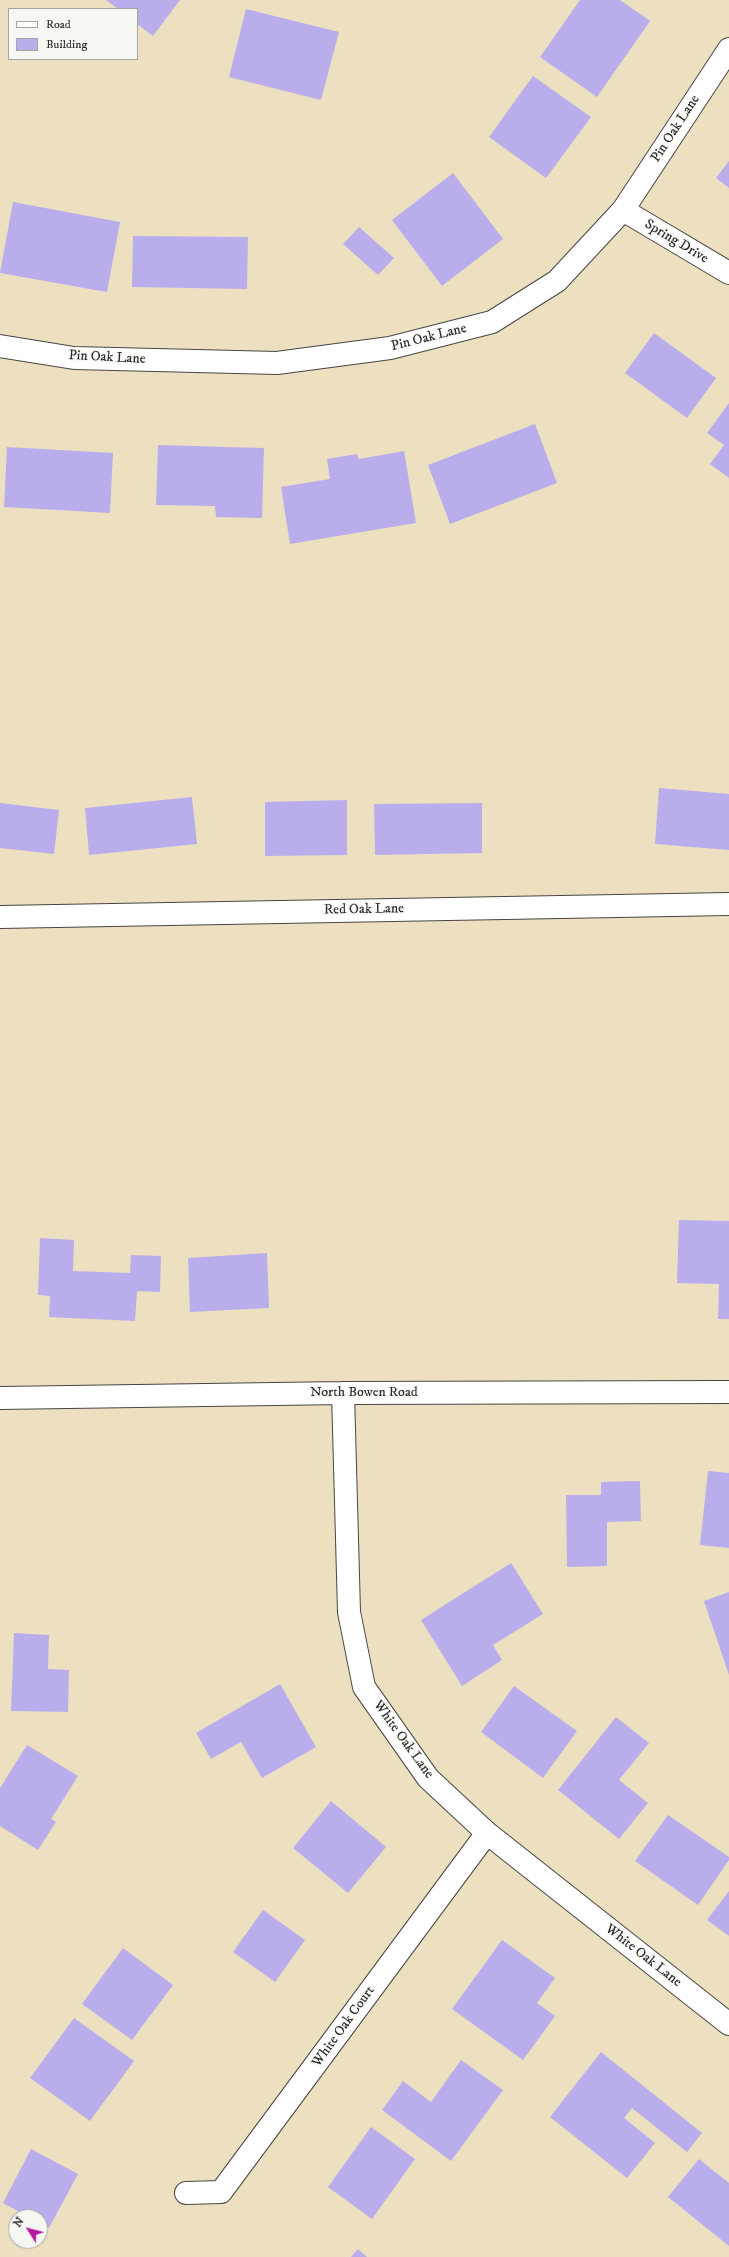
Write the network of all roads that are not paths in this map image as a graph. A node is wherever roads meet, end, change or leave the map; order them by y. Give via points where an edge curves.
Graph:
1 (729, 49) edge
2 (623, 210) junction
3 (729, 273) edge
4 (0, 346) edge
5 (729, 904) edge
6 (0, 917) edge
7 (729, 1392) edge
8 (344, 1393) junction
9 (0, 1398) edge
10 (487, 1833) junction
11 (729, 2024) edge
12 (186, 2193) dead end

1 - 2 street, Pin Oak Lane
2 - 3 street, Spring Drive
2 - 4 street, Pin Oak Lane via 557,281 492,322 390,348 277,363 74,358
5 - 6 street, Red Oak Lane
7 - 8 street, North Bowen Road
8 - 9 street, North Bowen Road
8 - 10 street, White Oak Lane via 349,1612 364,1687 428,1778
10 - 11 street, White Oak Lane
10 - 12 street, White Oak Court via 222,2192

